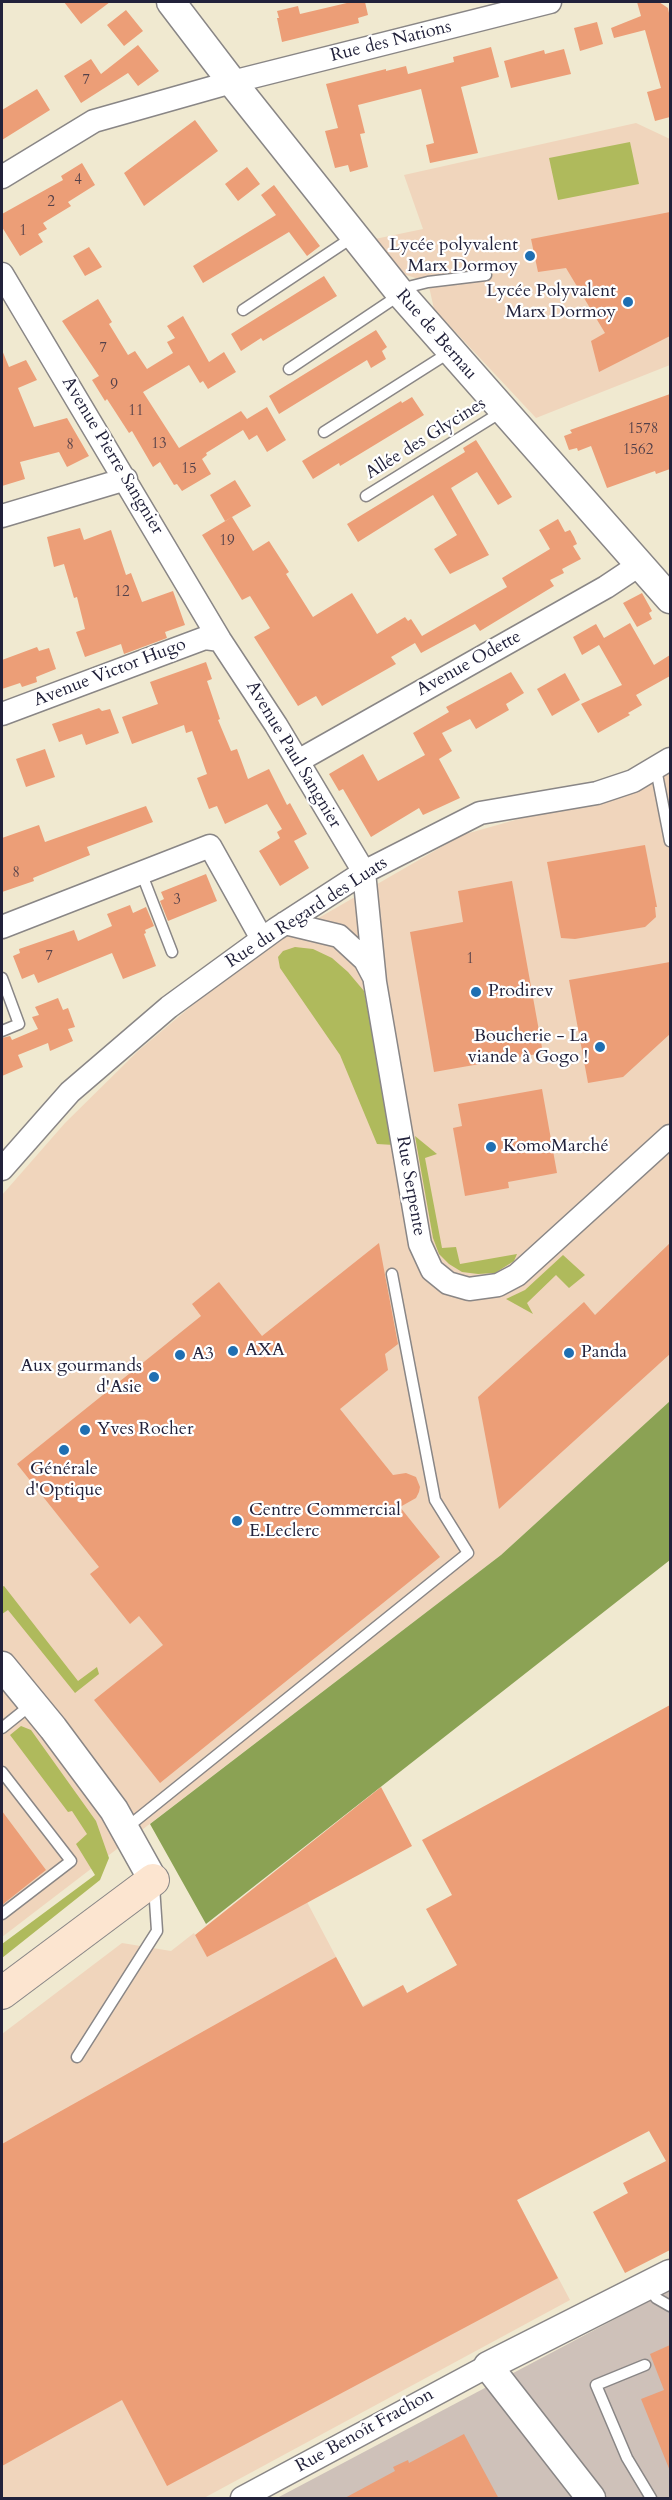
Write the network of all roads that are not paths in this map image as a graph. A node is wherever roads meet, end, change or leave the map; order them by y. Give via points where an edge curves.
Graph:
1 (171, 2) edge
2 (550, 2) edge
3 (232, 82) junction
4 (2, 177) edge
5 (354, 237) junction
6 (2, 274) edge
7 (486, 275) dead end
8 (399, 292) junction
9 (243, 310) dead end
10 (450, 352) junction
11 (289, 369) dead end
12 (503, 411) junction
13 (324, 432) dead end
14 (126, 479) junction
15 (366, 496) dead end
16 (2, 516) edge
17 (639, 565) junction
18 (670, 599) edge
19 (220, 640) junction
20 (2, 714) edge
21 (298, 761) junction
22 (666, 763) edge
23 (670, 841) edge
24 (141, 872) junction
25 (364, 873) junction
26 (285, 923) junction
27 (2, 927) edge
28 (262, 939) junction
29 (172, 952) dead end
30 (2, 978) edge
31 (375, 982) junction
32 (2, 1031) edge
33 (670, 1136) edge
34 (2, 1169) edge
35 (392, 1274) dead end
36 (2, 1666) edge
37 (34, 1703) junction
38 (2, 1728) edge
39 (2, 1772) edge
40 (125, 1830) junction
41 (153, 1880) junction
42 (2, 1914) edge
43 (2, 1994) edge
44 (77, 2057) dead end
45 (659, 2280) edge
46 (670, 2306) edge
47 (645, 2365) dead end
48 (488, 2366) junction
49 (242, 2499) edge
50 (591, 2499) edge
51 (651, 2499) edge

1 - 3 street, Rue de Bernau
2 - 3 street, Rue des Nations
3 - 4 street, Rue des Nations via 94,121
3 - 5 street, Rue de Bernau
5 - 8 street, Rue de Bernau
5 - 9 lane
6 - 14 street, Avenue Pierre Sangnier
7 - 8 lane via 428,282
8 - 10 street, Rue de Bernau
8 - 11 lane
10 - 12 street, Rue de Bernau
10 - 13 lane
12 - 15 lane, Allée des Glycines
12 - 17 street, Rue de Bernau
14 - 16 street
14 - 19 street, Avenue Pierre Sangnier
17 - 18 street, Rue de Bernau
17 - 21 street, Avenue Odette
19 - 20 street, Avenue Victor Hugo via 205,638
19 - 21 street, Avenue Paul Sangnier
21 - 25 street, Avenue Paul Sangnier
22 - 23 lane
22 - 25 street, Rue du Regard des Luats via 633,781 597,793 480,813
24 - 27 street
24 - 28 street via 210,846
24 - 29 lane
25 - 26 street, Rue du Regard des Luats
25 - 31 street, Rue Serpente
26 - 28 street, Rue du Regard des Luats
26 - 31 street, Rue Serpente via 339,936 365,960
28 - 34 street, Rue du Regard des Luats via 169,1007 70,1092
30 - 32 lane via 19,1024
31 - 33 street, Rue Serpente via 420,1244 432,1270 448,1283 469,1289 498,1285 517,1275
35 - 40 lane via 435,1500 468,1553
36 - 37 street
37 - 38 lane
37 - 40 street
39 - 42 lane via 71,1861
40 - 41 street
41 - 43 main road
41 - 44 lane via 157,1931
45 - 46 lane via 656,2298
45 - 48 street
47 - 51 lane via 596,2385 627,2458
48 - 49 street, Rue Benoît Frachon
48 - 50 street

